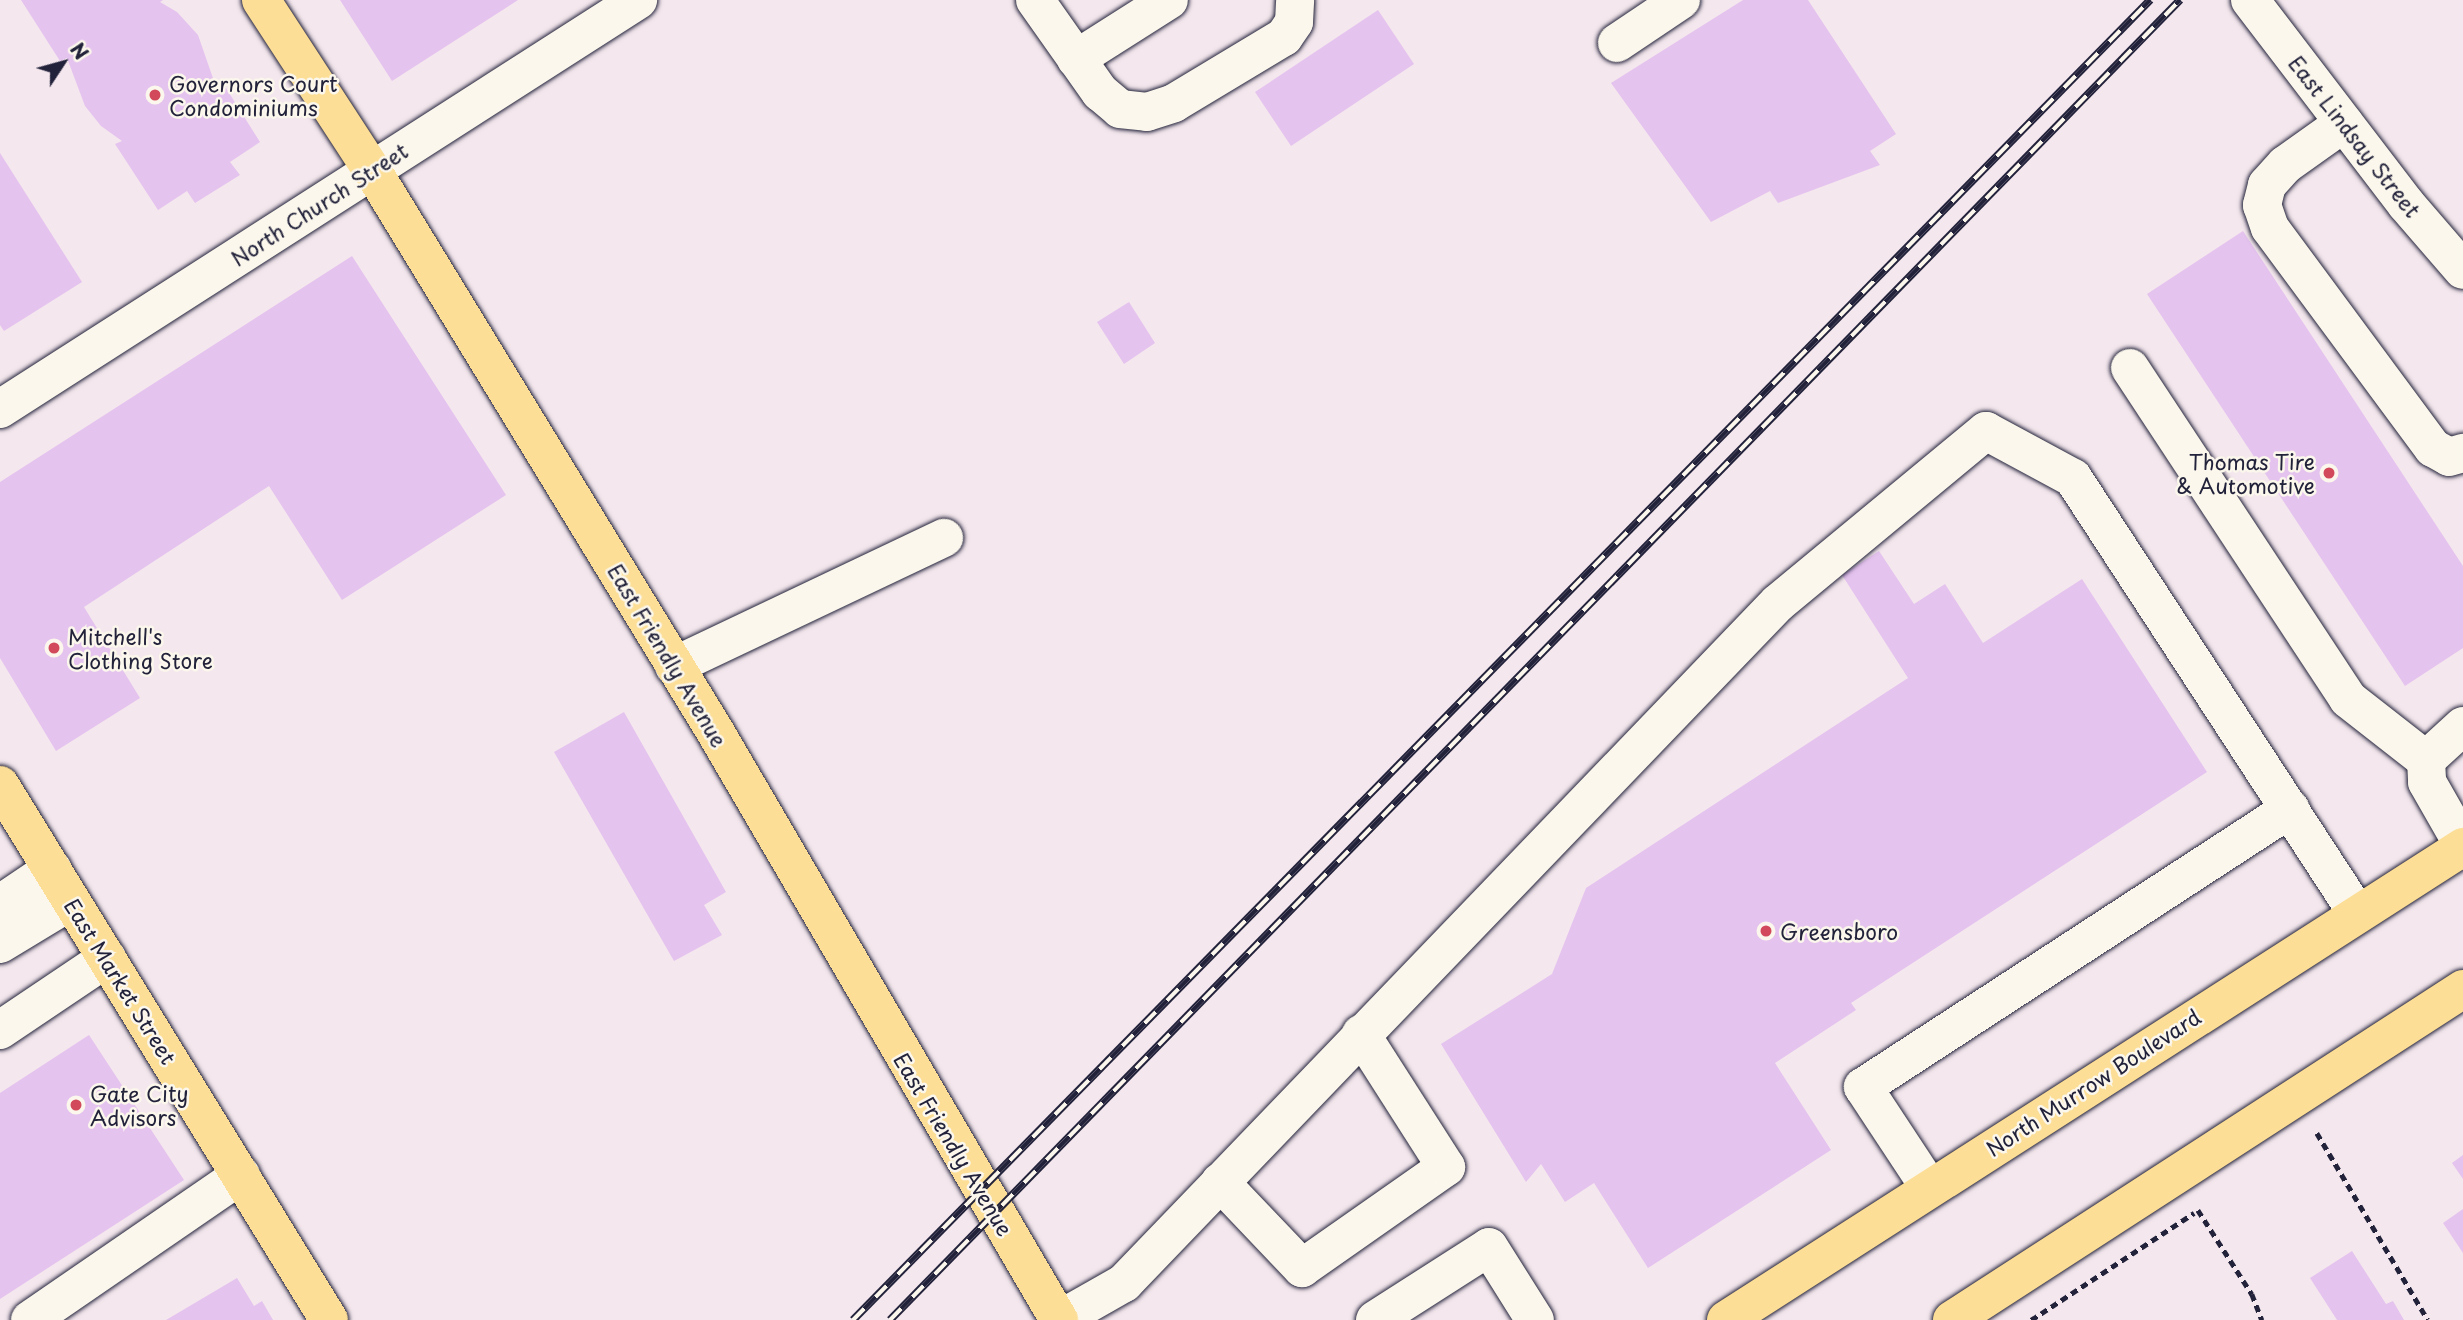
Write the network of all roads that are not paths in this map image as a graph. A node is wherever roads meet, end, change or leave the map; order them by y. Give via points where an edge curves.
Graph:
1 (261, 0) edge
2 (638, 0) edge
3 (1035, 0) edge
4 (1170, 0) edge
5 (1294, 0) edge
6 (1681, 0) edge
7 (2250, 0) edge
8 (1617, 43) dead end
9 (1076, 59) junction
10 (2344, 123) junction
11 (372, 170) junction
12 (2463, 270) edge
13 (2130, 368) dead end
14 (0, 409) edge
15 (2462, 456) edge
16 (944, 538) dead end
17 (674, 666) junction
18 (2463, 726) edge
19 (2426, 760) junction
20 (0, 785) edge
21 (2290, 810) junction
22 (2463, 846) edge
23 (62, 885) junction
24 (0, 904) edge
25 (2357, 913) junction
26 (0, 944) edge
27 (107, 958) junction
28 (2463, 989) edge
29 (0, 1030) edge
30 (1361, 1034) junction
31 (241, 1175) junction
32 (1220, 1182) junction
33 (1929, 1187) junction
34 (41, 1317) edge
35 (1533, 1319) edge
36 (329, 1320) edge
37 (1059, 1320) edge
38 (1375, 1320) edge
39 (1726, 1320) edge
40 (1951, 1320) edge

1 - 11 main road, East Friendly Avenue
2 - 11 street, North Church Street
3 - 9 street
4 - 9 street
5 - 9 street via 1294,22 1284,37 1174,103 1147,111 1120,108 1100,92
6 - 8 street
7 - 10 street, East Lindsay Street
10 - 12 street, East Lindsay Street
10 - 15 street via 2285,165 2267,185 2262,205 2270,228 2433,448 2449,457
11 - 14 street, North Church Street
11 - 17 main road, East Friendly Avenue
13 - 19 street via 2348,699
16 - 17 street
17 - 37 main road, East Friendly Avenue
18 - 19 street
19 - 22 street via 2427,782
20 - 23 main road, East Market Street
21 - 25 street
21 - 30 street via 2073,478 1986,430 1778,603 1650,741
21 - 33 street via 1863,1087
22 - 25 main road, North Murrow Boulevard
23 - 24 street
23 - 26 street
23 - 27 main road, East Market Street
25 - 33 main road, North Murrow Boulevard
27 - 29 street
27 - 31 main road, East Market Street
28 - 40 main road
30 - 32 street
30 - 32 street via 1446,1167 1302,1268
31 - 34 street
31 - 36 main road, East Market Street
32 - 37 street via 1124,1283
33 - 39 main road, North Murrow Boulevard
35 - 38 street via 1489,1247

